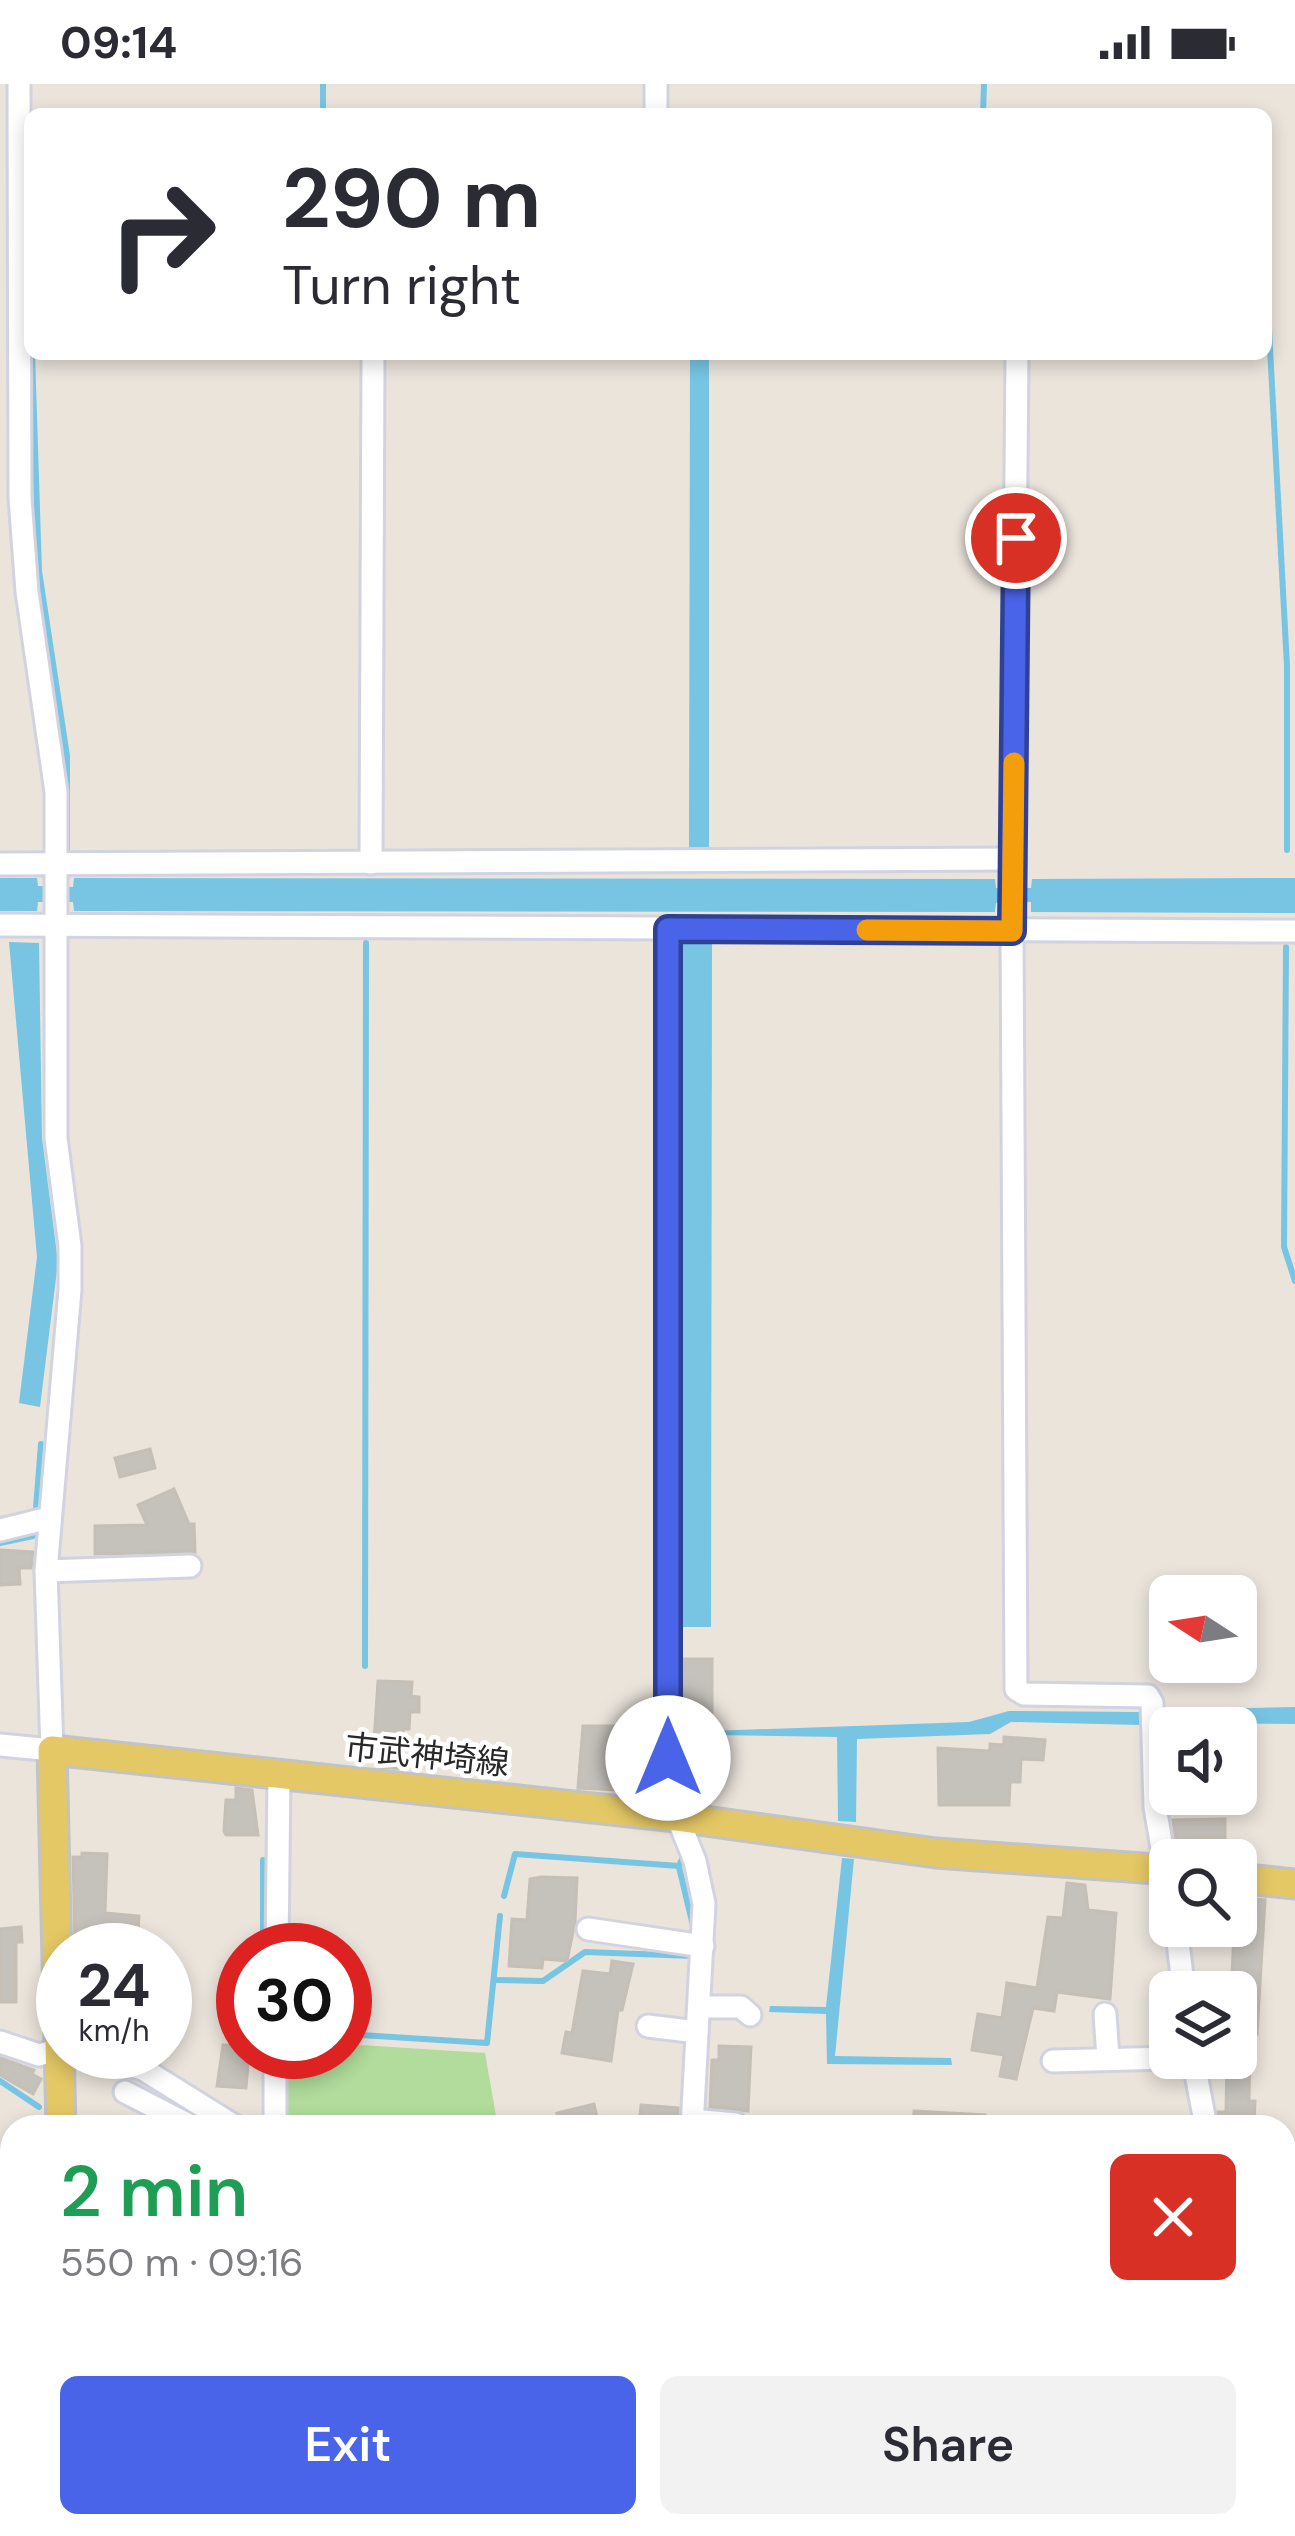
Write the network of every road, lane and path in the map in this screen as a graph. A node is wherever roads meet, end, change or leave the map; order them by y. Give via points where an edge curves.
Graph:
1 (19, 84) edge
2 (373, 360) edge
3 (1017, 360) edge
4 (1014, 860) junction
5 (371, 862) junction
6 (0, 864) edge
7 (55, 894) junction
8 (0, 925) edge
9 (668, 929) junction
10 (1012, 931) junction
11 (1295, 931) edge
12 (49, 1518) junction
13 (0, 1530) edge
14 (190, 1566) dead end
15 (46, 1571) junction
16 (0, 1744) edge
17 (52, 1750) junction
18 (279, 1776) junction
19 (676, 1816) junction
20 (1161, 1839) edge
21 (1149, 1876) edge
22 (1257, 1880) edge
23 (1295, 1884) edge
24 (61, 1923) edge
25 (277, 1923) edge
26 (588, 1929) dead end
27 (704, 1946) junction
28 (699, 2007) junction
29 (1105, 2014) dead end
30 (750, 2015) dead end
31 (648, 2026) dead end
32 (697, 2032) junction
33 (0, 2042) edge
34 (36, 2055) edge
35 (1108, 2058) junction
36 (1149, 2058) edge
37 (1053, 2061) dead end
38 (65, 2079) edge
39 (158, 2079) edge
40 (275, 2079) edge
41 (1197, 2079) edge
42 (125, 2092) dead end
43 (62, 2115) edge
44 (170, 2115) edge
45 (217, 2115) edge
46 (274, 2115) edge
47 (692, 2115) edge
48 (1205, 2115) edge

1 - 7 street via 20,499 56,792
2 - 5 street
3 - 4 street
4 - 5 street
4 - 10 street
5 - 7 street
6 - 7 street
7 - 8 street
7 - 9 street
7 - 12 street via 56,1138 70,1290
9 - 10 street
9 - 19 street via 668,1758
10 - 11 street
10 - 20 street via 1016,1689 1148,1696
12 - 13 street
12 - 15 street
14 - 15 street
15 - 17 street
16 - 17 street
17 - 18 main road, 市武神埼線
17 - 24 main road
18 - 19 main road, 市武神埼線
18 - 25 street
19 - 21 main road, 市武神埼線
19 - 27 street via 695,1862
22 - 23 main road
26 - 27 street
27 - 28 street
28 - 30 street via 741,2007
28 - 32 street
29 - 35 street
31 - 32 street
32 - 47 street
33 - 34 street
35 - 36 street
35 - 37 street
38 - 43 main road
39 - 45 street
40 - 46 street
41 - 48 street
42 - 44 street

